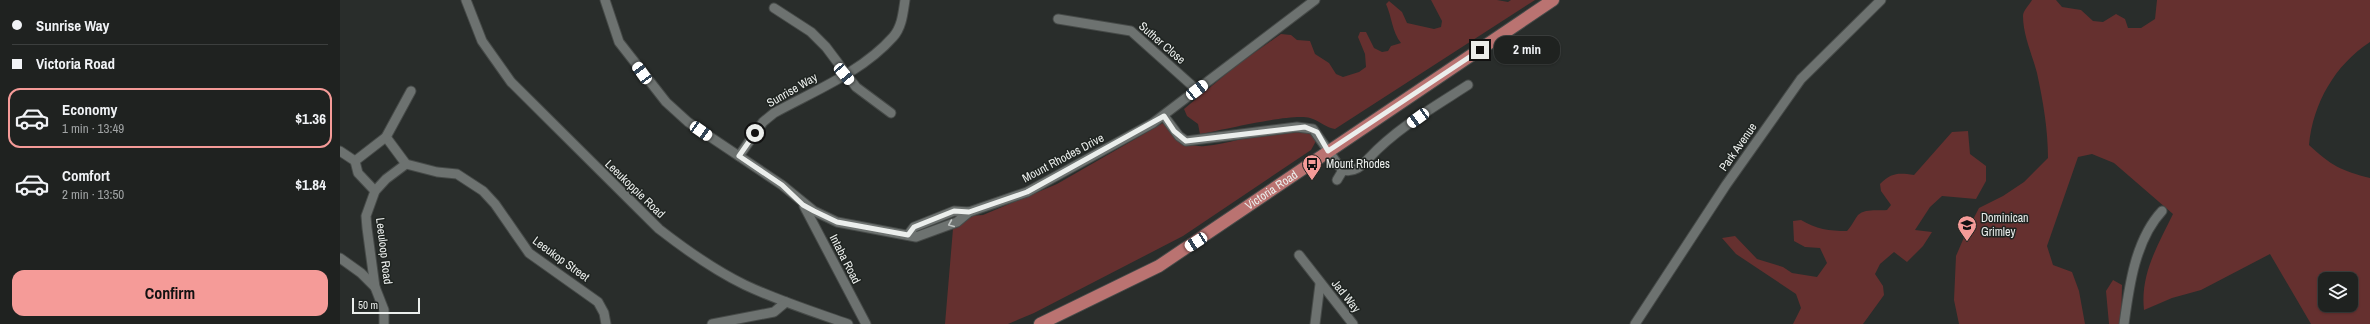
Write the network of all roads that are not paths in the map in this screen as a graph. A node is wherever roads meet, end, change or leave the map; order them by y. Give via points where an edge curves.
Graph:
1 (466, 0) edge
2 (606, 0) edge
3 (905, 0) edge
4 (1315, 0) edge
5 (1553, 0) edge
6 (1882, 0) edge
7 (774, 8) dead end
8 (1058, 19) dead end
9 (844, 74) junction
10 (1468, 85) dead end
11 (1197, 90) junction
12 (410, 91) dead end
13 (891, 113) dead end
14 (1164, 116) junction
15 (386, 136) junction
16 (340, 151) edge
17 (1328, 151) junction
18 (739, 156) junction
19 (354, 161) junction
20 (406, 164) junction
21 (1343, 170) junction
22 (1337, 180) dead end
23 (375, 191) junction
24 (803, 205) junction
25 (2162, 211) dead end
26 (969, 212) joint
27 (1299, 255) dead end
28 (340, 258) edge
29 (1320, 284) junction
30 (375, 287) junction
31 (786, 302) junction
32 (384, 324) edge
33 (606, 324) edge
34 (712, 324) edge
35 (848, 324) edge
36 (866, 324) edge
37 (1040, 324) edge
38 (1315, 324) edge
39 (1353, 324) edge
40 (1635, 324) edge
41 (2124, 324) edge

1 - 31 street, Leeukoppie Road via 482,41 511,82 640,213 686,250 723,273
2 - 18 street, Intaba Road via 619,42 666,102 688,122
3 - 9 street, Sunrise Way via 902,22 894,37 865,62
4 - 11 street, Mount Rhodes Drive
5 - 17 main road, Victoria Road
6 - 40 street, Park Avenue via 1801,79 1726,185
7 - 9 street via 811,32 826,47
8 - 11 street, Suther Close via 1131,31
9 - 13 street via 870,100
9 - 18 street, Sunrise Way via 774,113 763,122
10 - 21 street via 1386,141 1363,165 1353,171
11 - 14 street, Mount Rhodes Drive
12 - 15 street
14 - 17 street via 1174,131 1186,141 1305,127 1317,132
14 - 26 street, Mount Rhodes Drive via 1027,192
15 - 19 street
15 - 20 street
16 - 19 street
17 - 21 street
17 - 37 main road, Victoria Road via 1159,266
18 - 24 street, Intaba Road via 782,185
19 - 23 street via 358,173
20 - 23 street
20 - 33 street, Leeukop Street via 457,174 483,191 495,204 528,253 598,302
21 - 22 street
23 - 30 street, Leeuloop Road via 366,216
24 - 26 street, Intaba Road via 837,222 908,235 914,227 954,211
24 - 36 street, Intaba Road
25 - 41 street via 2153,222 2132,271
27 - 29 street, Jad Way
28 - 30 street
29 - 38 street, Jad Way
29 - 39 street, Jad Way
30 - 32 street, Leeuloop Road via 382,303
31 - 34 street via 774,312
31 - 35 street, Leeukoppie Road

